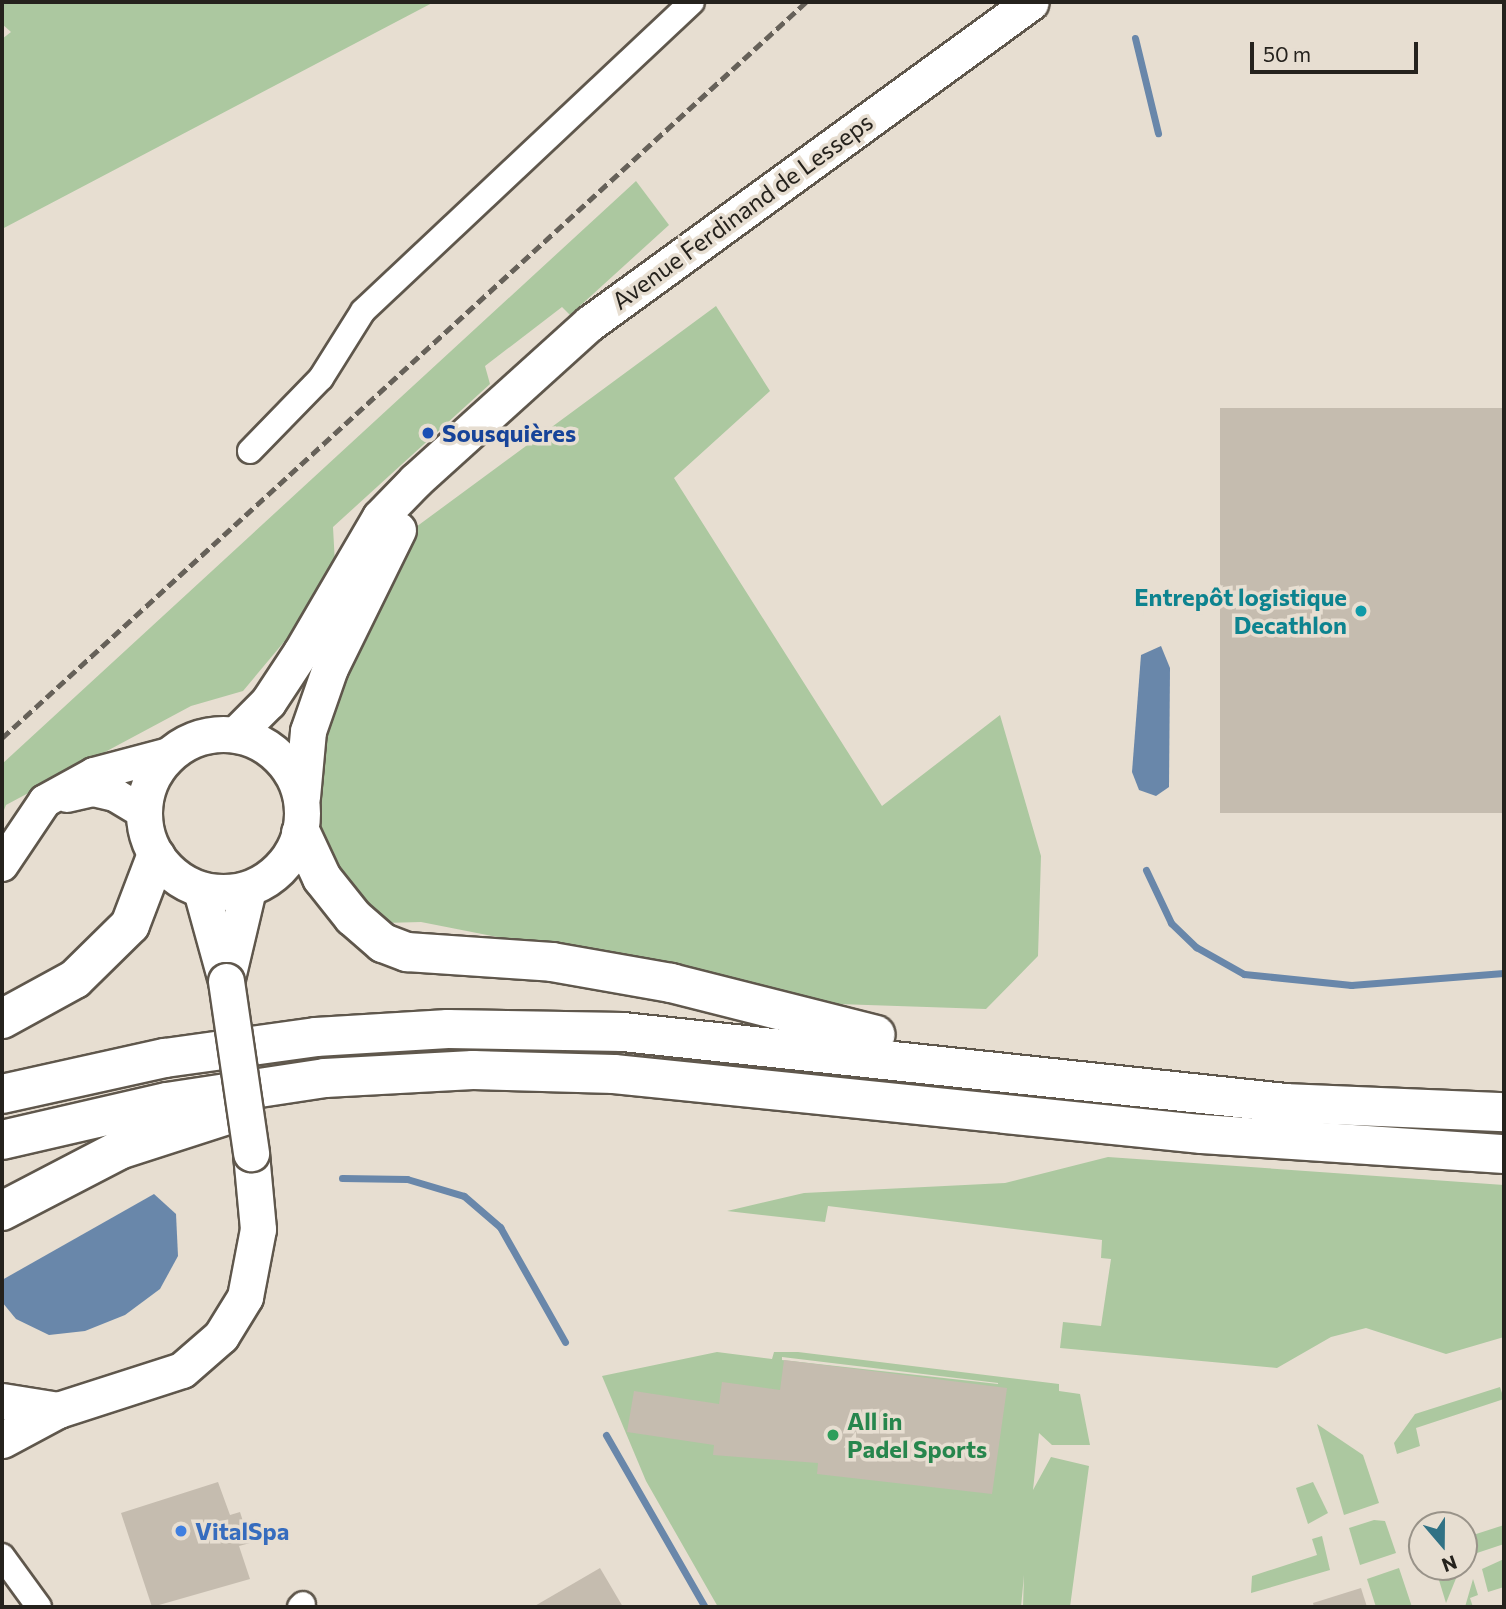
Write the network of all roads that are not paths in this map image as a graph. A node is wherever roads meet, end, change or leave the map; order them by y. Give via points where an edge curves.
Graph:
1 (692, 2) edge
2 (1031, 2) edge
3 (467, 437) junction
4 (250, 451) dead end
5 (236, 734) junction
6 (169, 754) junction
7 (45, 801) junction
8 (143, 812) junction
9 (301, 815) junction
10 (156, 857) junction
11 (2, 865) edge
12 (248, 889) junction
13 (201, 890) junction
14 (226, 981) junction
15 (2, 1019) edge
16 (796, 1090) junction
17 (2, 1094) edge
18 (1286, 1103) junction
19 (1504, 1112) edge
20 (2, 1140) edge
21 (1504, 1154) edge
22 (2, 1211) edge
23 (2, 1401) edge
24 (58, 1410) junction
25 (2, 1440) edge
26 (3, 1554) edge
27 (39, 1607) edge

1 - 4 street via 363,311 321,378
2 - 3 main road, Avenue Ferdinand de Lesseps via 590,323
3 - 5 main road, Avenue Ferdinand de Lesseps via 380,517 288,672
3 - 9 main road, Avenue Ferdinand de Lesseps via 410,509 330,668 307,731
5 - 6 main road via 189,741
5 - 9 main road via 279,755
6 - 7 street via 94,774
6 - 8 main road via 146,790
7 - 8 street via 93,790
7 - 11 street
8 - 10 main road
9 - 12 main road via 290,857
9 - 18 highway via 322,878 353,917 383,943 407,951 552,962 671,983 843,1030
10 - 13 main road
10 - 15 highway via 130,925 75,979
12 - 13 main road
12 - 14 main road
13 - 14 main road
14 - 24 main road, bridge via 258,1229 245,1297 221,1336 182,1370
16 - 20 highway via 576,1073 325,1078 167,1102
16 - 21 highway via 1202,1134
16 - 22 highway via 419,1092 308,1101 157,1134
17 - 18 highway via 165,1058 316,1037 448,1029 623,1032
18 - 19 highway
23 - 24 main road
24 - 25 main road
26 - 27 street

